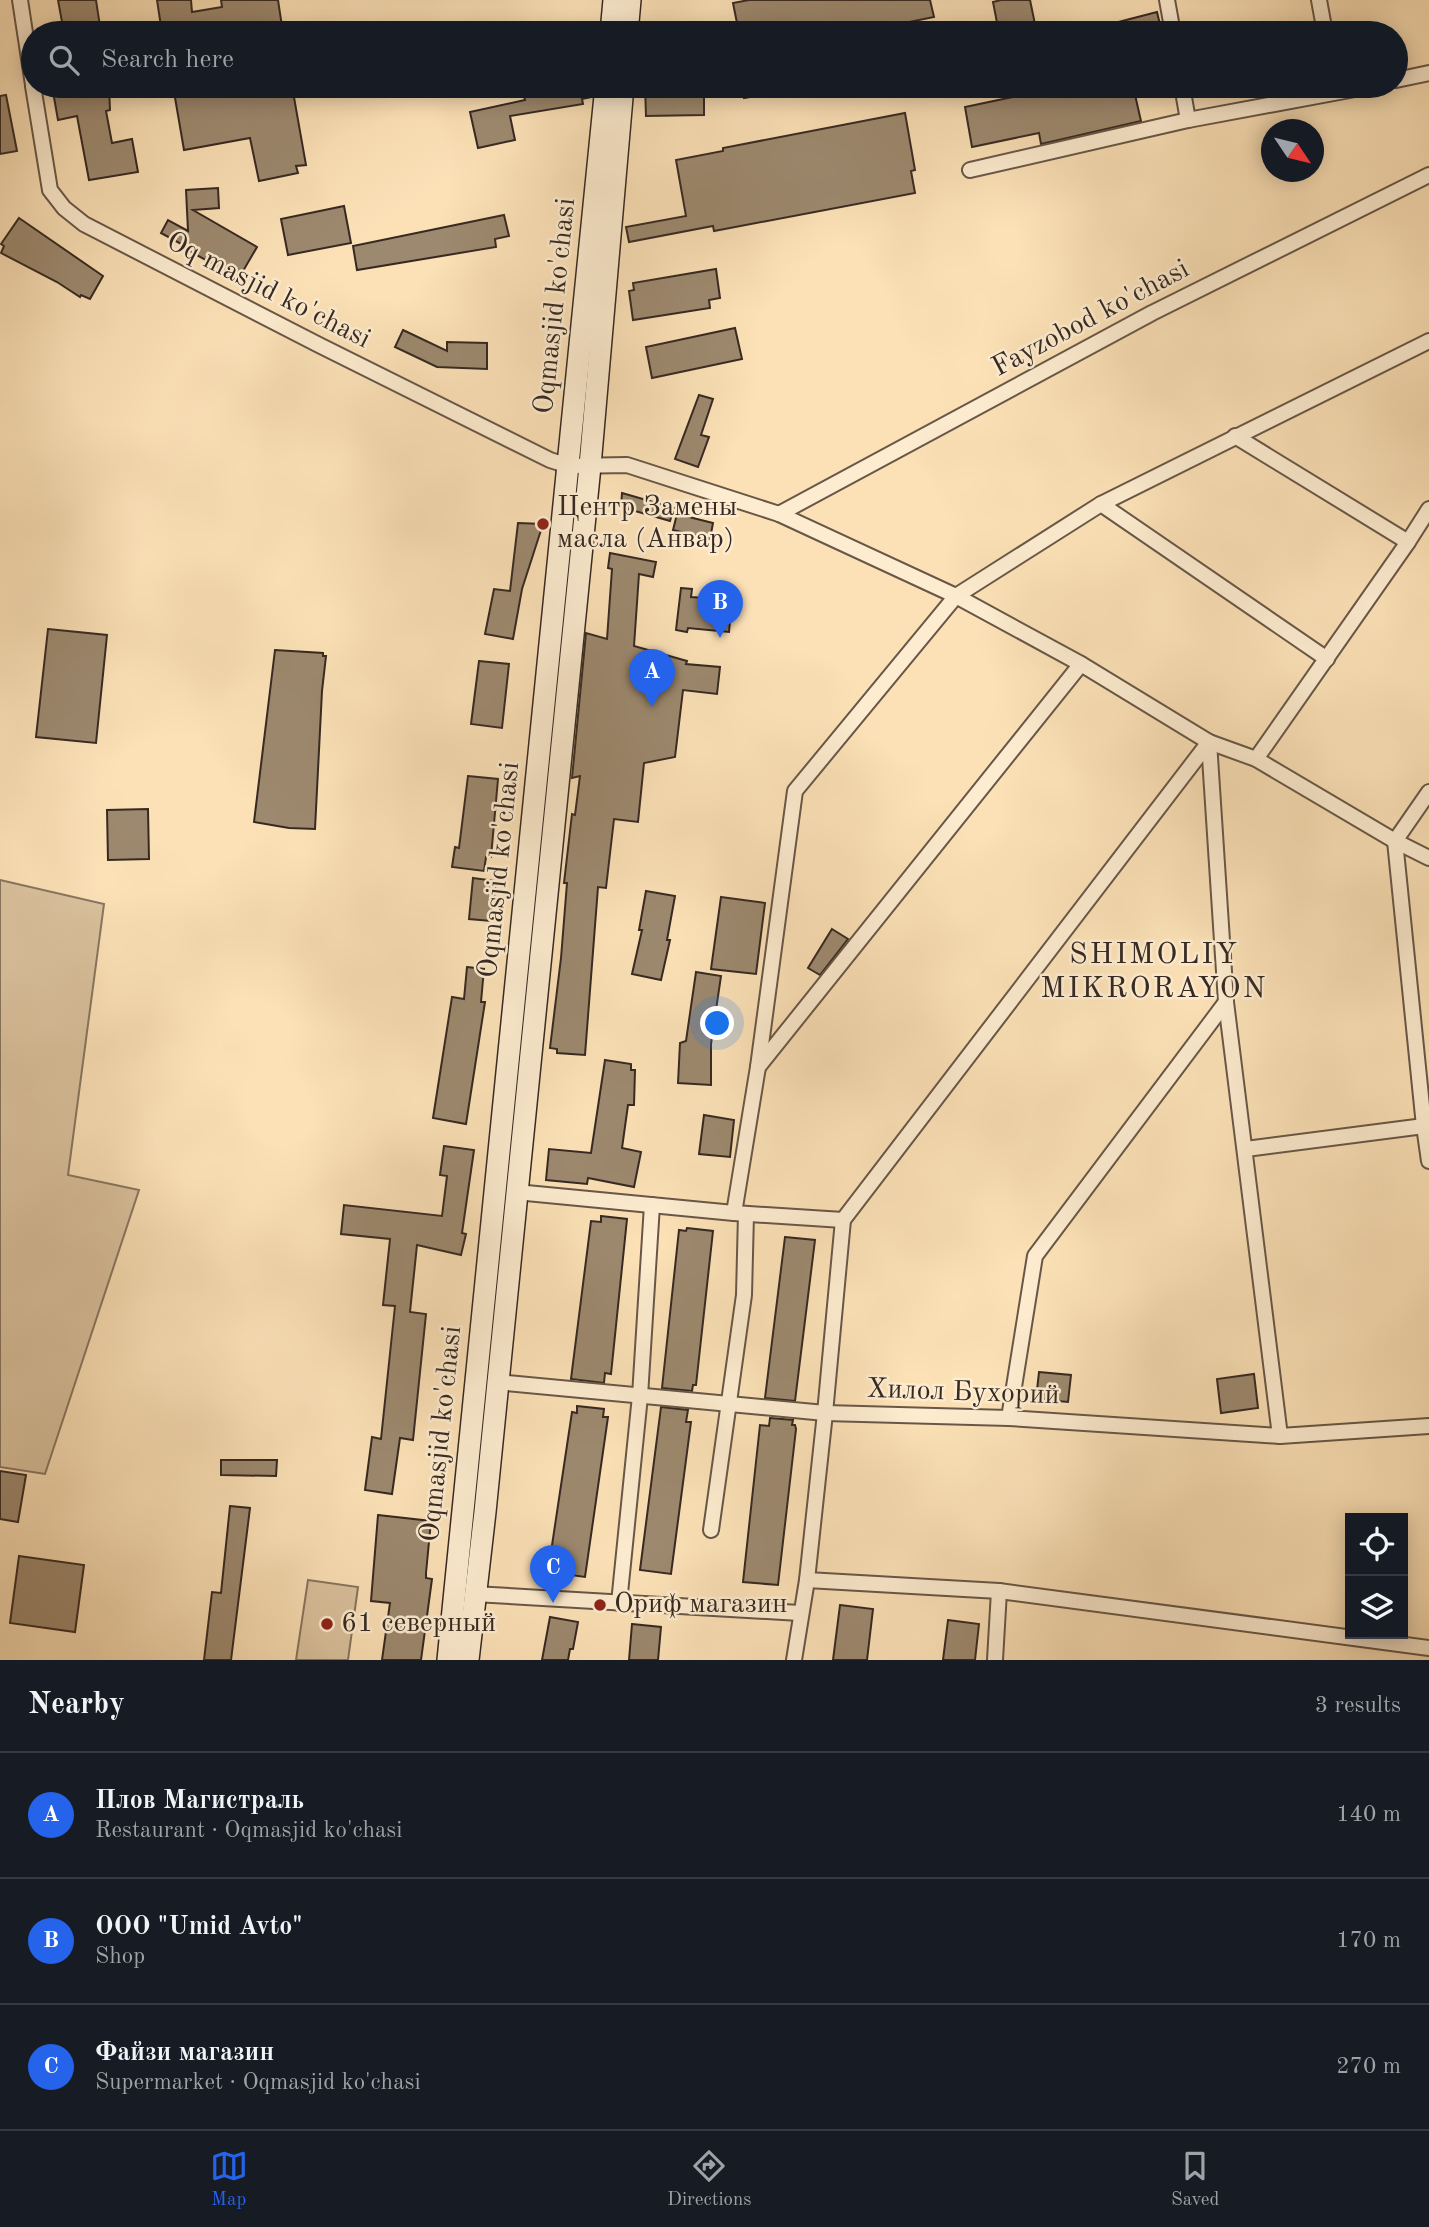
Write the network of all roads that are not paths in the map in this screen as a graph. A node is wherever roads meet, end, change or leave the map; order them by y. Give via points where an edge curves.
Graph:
1 (20, 0) edge
2 (614, 0) edge
3 (630, 0) edge
4 (1167, 0) edge
5 (1319, 0) edge
6 (23, 21) edge
7 (612, 21) edge
8 (628, 21) edge
9 (1171, 21) edge
10 (1323, 21) edge
11 (1429, 73) edge
12 (1408, 77) edge
13 (35, 98) edge
14 (605, 98) edge
15 (622, 98) edge
16 (1184, 98) edge
17 (1296, 98) edge
18 (1188, 120) junction
19 (970, 170) dead end
20 (1429, 175) edge
21 (1429, 341) edge
22 (1235, 436) junction
23 (579, 466) junction
24 (1101, 504) junction
25 (1429, 509) edge
26 (779, 514) junction
27 (1408, 542) junction
28 (956, 596) junction
29 (1327, 659) junction
30 (1081, 664) junction
31 (1209, 742) junction
32 (1256, 760) junction
33 (1429, 792) edge
34 (1395, 841) junction
35 (1429, 858) edge
36 (1226, 1002) junction
37 (758, 1067) junction
38 (1424, 1126) junction
39 (1245, 1149) junction
40 (1429, 1161) edge
41 (516, 1192) junction
42 (652, 1205) junction
43 (740, 1213) junction
44 (842, 1220) junction
45 (496, 1382) junction
46 (640, 1396) junction
47 (728, 1405) junction
48 (825, 1413) junction
49 (1009, 1418) junction
50 (1429, 1426) edge
51 (1280, 1436) junction
52 (462, 1508) junction
53 (485, 1512) junction
54 (711, 1530) dead end
55 (807, 1580) junction
56 (999, 1591) junction
57 (474, 1594) junction
58 (620, 1603) junction
59 (800, 1614) junction
60 (1429, 1648) edge
61 (448, 1660) edge
62 (468, 1660) edge
63 (794, 1660) edge
64 (995, 1660) edge

1 - 6 street, Oq masjid ko'chasi
2 - 7 main road
3 - 8 main road
4 - 9 street
5 - 10 street
11 - 12 street
13 - 23 street, Oq masjid ko'chasi via 50,190 84,224 550,460
14 - 23 main road, Oqmasjid ko'chasi
15 - 23 main road, Oqmasjid ko'chasi
16 - 18 street
17 - 18 street
18 - 19 street
20 - 26 street, Fayzobod ko'chasi via 1152,313
21 - 22 street
22 - 24 street
22 - 27 street
23 - 26 street via 627,465
23 - 41 main road, Oqmasjid ko'chasi
23 - 52 main road, Oqmasjid ko'chasi
24 - 28 street
24 - 29 street
25 - 27 street
26 - 28 street
27 - 29 street
28 - 30 street
28 - 37 street via 795,791
29 - 32 street
30 - 31 street
30 - 37 street
31 - 32 street
31 - 36 street
31 - 44 street
32 - 34 street
33 - 34 street
34 - 35 street
34 - 38 street
36 - 39 street
36 - 49 street via 1035,1256
37 - 43 street
38 - 39 street
38 - 40 street
39 - 51 street
41 - 42 street
41 - 45 main road, Oqmasjid ko'chasi
42 - 43 street
42 - 46 street
43 - 44 street
43 - 47 street via 744,1295
44 - 48 street
45 - 46 street, Хилол Бухорий
45 - 53 main road, Oqmasjid ko'chasi
46 - 47 street, Хилол Бухорий
46 - 58 street
47 - 48 street, Хилол Бухорий
47 - 54 street
48 - 49 street, Хилол Бухорий
48 - 55 street
49 - 51 street, Хилол Бухорий
50 - 51 street, Хилол Бухорий
52 - 53 main road
52 - 61 main road, Oqmasjid ko'chasi
53 - 57 main road, Oqmasjid ko'chasi
55 - 56 street
55 - 59 street
56 - 60 street
56 - 64 street
57 - 58 street
57 - 62 main road, Oqmasjid ko'chasi
58 - 59 street
59 - 63 street

